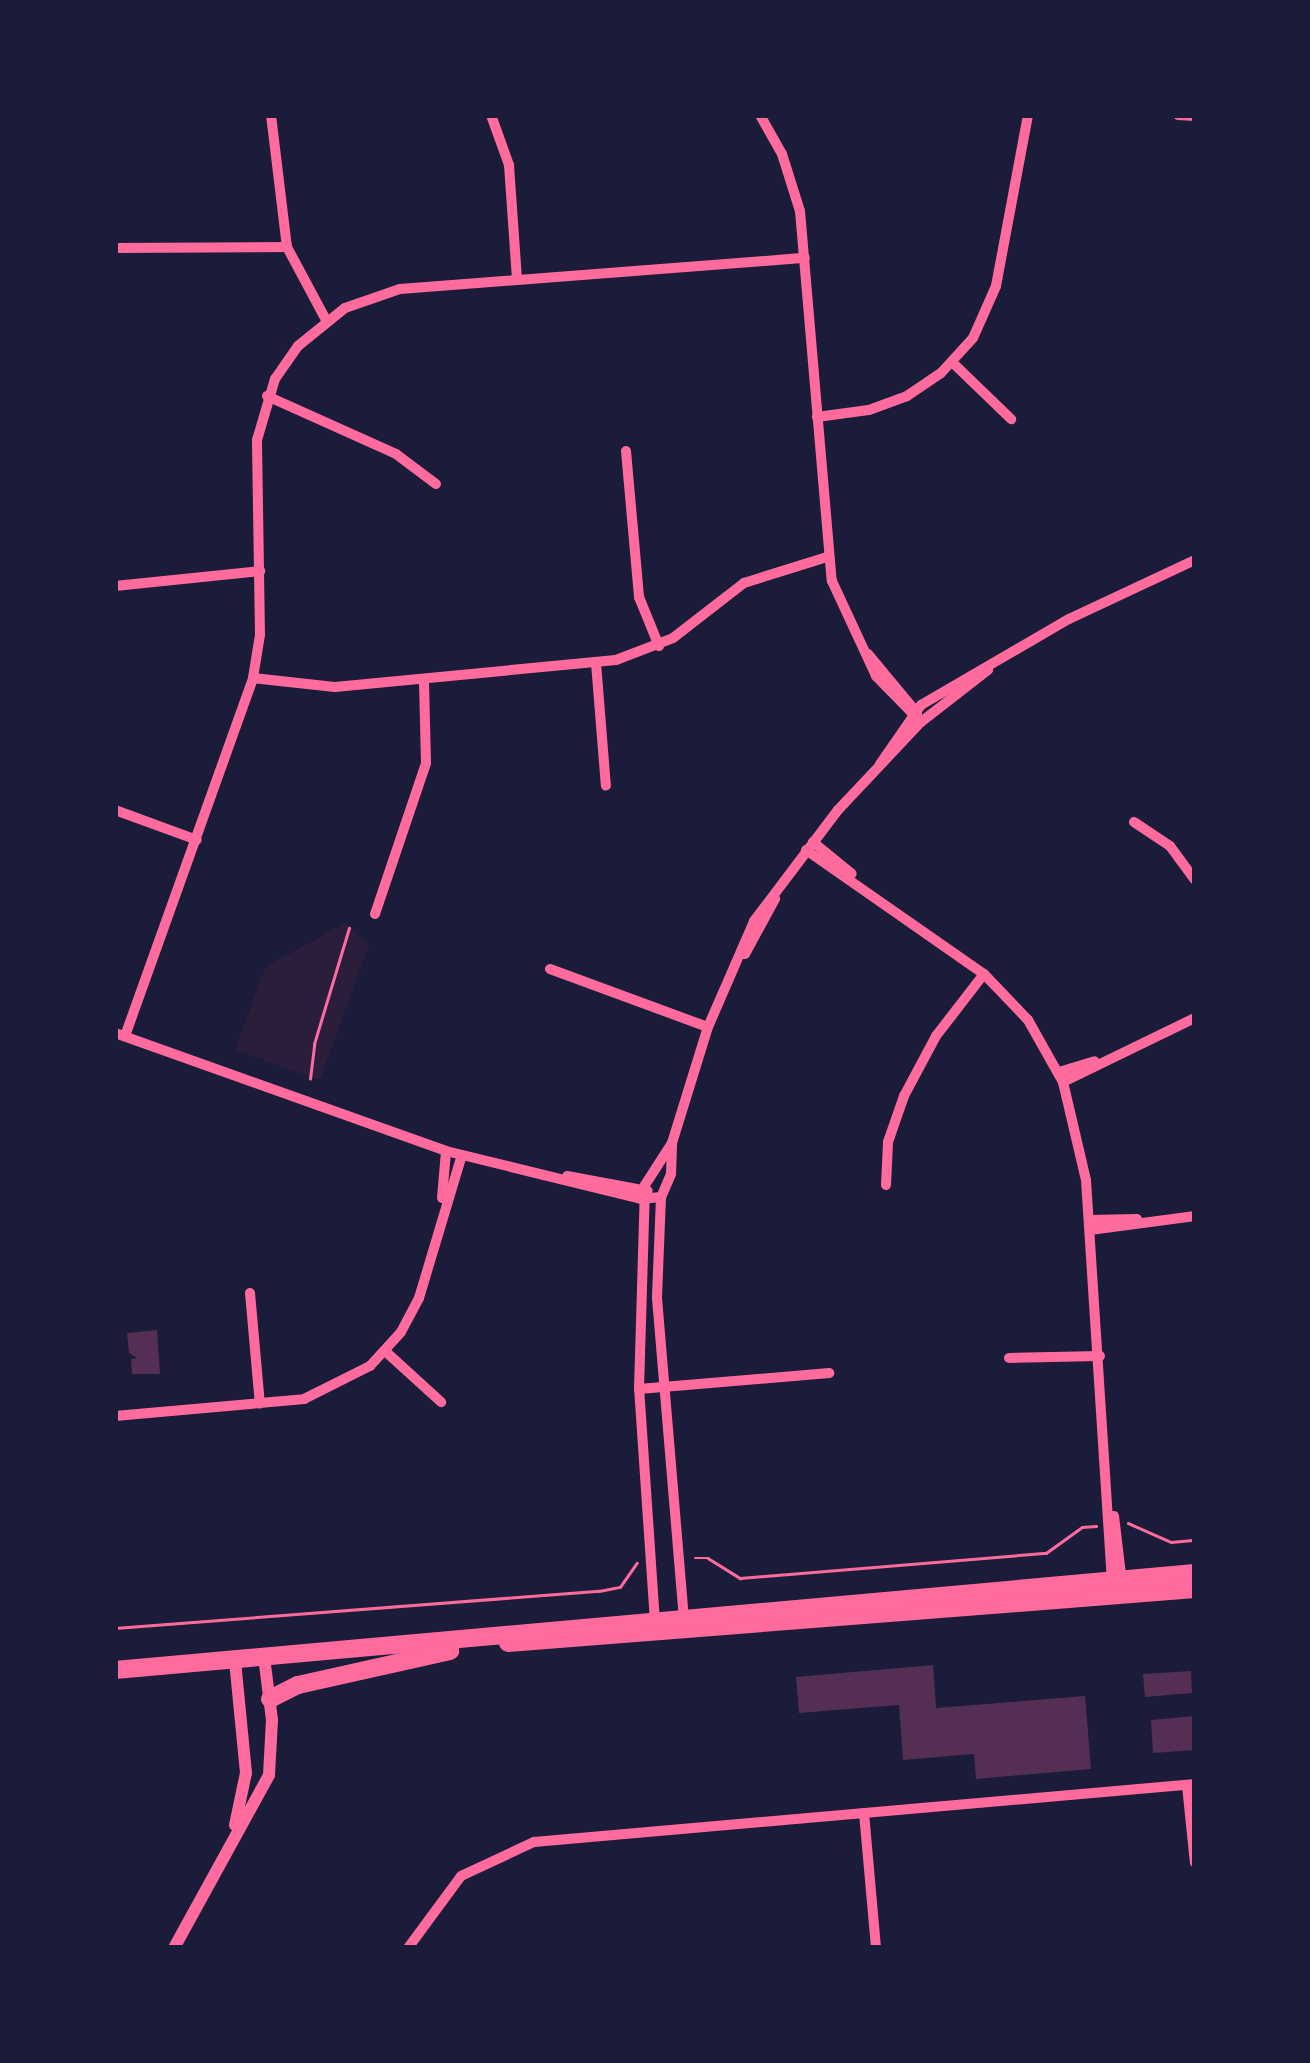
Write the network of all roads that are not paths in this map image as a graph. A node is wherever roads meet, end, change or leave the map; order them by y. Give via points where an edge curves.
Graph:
1 (271, 115) edge
2 (491, 115) edge
3 (760, 115) edge
4 (1028, 115) edge
5 (1178, 115) edge
6 (1195, 116) edge
7 (286, 247) junction
8 (115, 248) edge
9 (805, 258) junction
10 (517, 280) junction
11 (326, 320) junction
12 (953, 362) junction
13 (267, 396) junction
14 (817, 417) junction
15 (1010, 419) dead end
16 (626, 452) dead end
17 (436, 484) dead end
18 (828, 557) junction
19 (1195, 560) edge
20 (1195, 568) edge
21 (260, 572) junction
22 (1162, 576) junction
23 (115, 586) edge
24 (659, 646) junction
25 (596, 663) junction
26 (988, 670) junction
27 (253, 678) junction
28 (424, 679) junction
29 (912, 712) junction
30 (921, 722) junction
31 (876, 769) junction
32 (606, 786) dead end
33 (115, 810) edge
34 (1134, 822) dead end
35 (197, 840) junction
36 (810, 846) junction
37 (1195, 880) edge
38 (375, 914) dead end
39 (550, 969) dead end
40 (984, 974) junction
41 (1195, 1018) edge
42 (708, 1026) junction
43 (120, 1034) edge
44 (1061, 1077) junction
45 (672, 1143) junction
46 (446, 1151) junction
47 (462, 1155) junction
48 (886, 1186) dead end
49 (642, 1194) junction
50 (661, 1197) junction
51 (442, 1209) junction
52 (1195, 1216) edge
53 (1089, 1225) junction
54 (250, 1293) dead end
55 (385, 1351) junction
56 (1100, 1356) junction
57 (1009, 1358) dead end
58 (829, 1373) dead end
59 (660, 1387) junction
60 (639, 1389) junction
61 (440, 1402) dead end
62 (260, 1404) junction
63 (115, 1416) edge
64 (1195, 1573) edge
65 (1117, 1585) junction
66 (1195, 1590) edge
67 (684, 1622) junction
68 (655, 1625) junction
69 (438, 1643) junction
70 (490, 1643) junction
71 (264, 1658) junction
72 (235, 1660) junction
73 (115, 1670) edge
74 (270, 1698) junction
75 (1191, 1785) edge
76 (864, 1813) junction
77 (230, 1842) junction
78 (1195, 1863) edge
79 (174, 1948) edge
80 (408, 1948) edge
81 (876, 1948) edge

1 - 7 street
2 - 10 street via 509,165
3 - 9 street via 792,181
4 - 12 street via 992,302
5 - 6 street
7 - 8 street
7 - 11 street
9 - 10 street
9 - 14 street
10 - 11 street via 400,288
11 - 13 street via 284,364
12 - 14 street via 889,404
12 - 15 street
13 - 17 street via 396,454
13 - 21 street via 257,440
14 - 18 street
16 - 24 street via 639,597
18 - 24 street via 744,583
18 - 29 street via 838,601 860,646
19 - 22 street
20 - 22 street
21 - 23 street
21 - 27 street
22 - 26 street via 1069,619
24 - 25 street
25 - 28 street
25 - 32 street
26 - 29 street
26 - 30 street
27 - 28 street via 315,688
27 - 35 street
28 - 38 street via 428,744 422,781
29 - 30 street
29 - 31 street
30 - 31 street
31 - 36 street
33 - 35 street
34 - 37 street via 1170,846
35 - 43 street
36 - 40 street
36 - 42 street via 739,960
39 - 42 street
40 - 44 street via 1028,1020
40 - 48 street via 936,1036 904,1096 888,1142
41 - 44 street
42 - 45 street
43 - 46 street
44 - 53 street via 1082,1148
45 - 49 street
45 - 50 street via 672,1174
46 - 47 street
46 - 51 street
47 - 49 street
47 - 51 street
49 - 50 street
49 - 60 street via 648,1244
50 - 59 street
51 - 55 street via 419,1298
52 - 53 street
53 - 56 street
54 - 62 street
55 - 61 street
55 - 62 street via 338,1386
56 - 57 street
56 - 65 street
58 - 59 street
59 - 60 street
59 - 67 street
60 - 68 street
62 - 63 street
64 - 65 main road
65 - 66 main road
65 - 67 main road
67 - 68 main road
68 - 69 main road
68 - 70 main road
69 - 70 main road
69 - 71 main road
70 - 74 main road via 298,1685
71 - 72 main road
71 - 74 street
72 - 73 main road
72 - 77 street via 246,1773
74 - 77 street via 269,1775
75 - 76 street
75 - 78 street
76 - 80 street via 516,1847 446,1890
76 - 81 street
77 - 79 street

